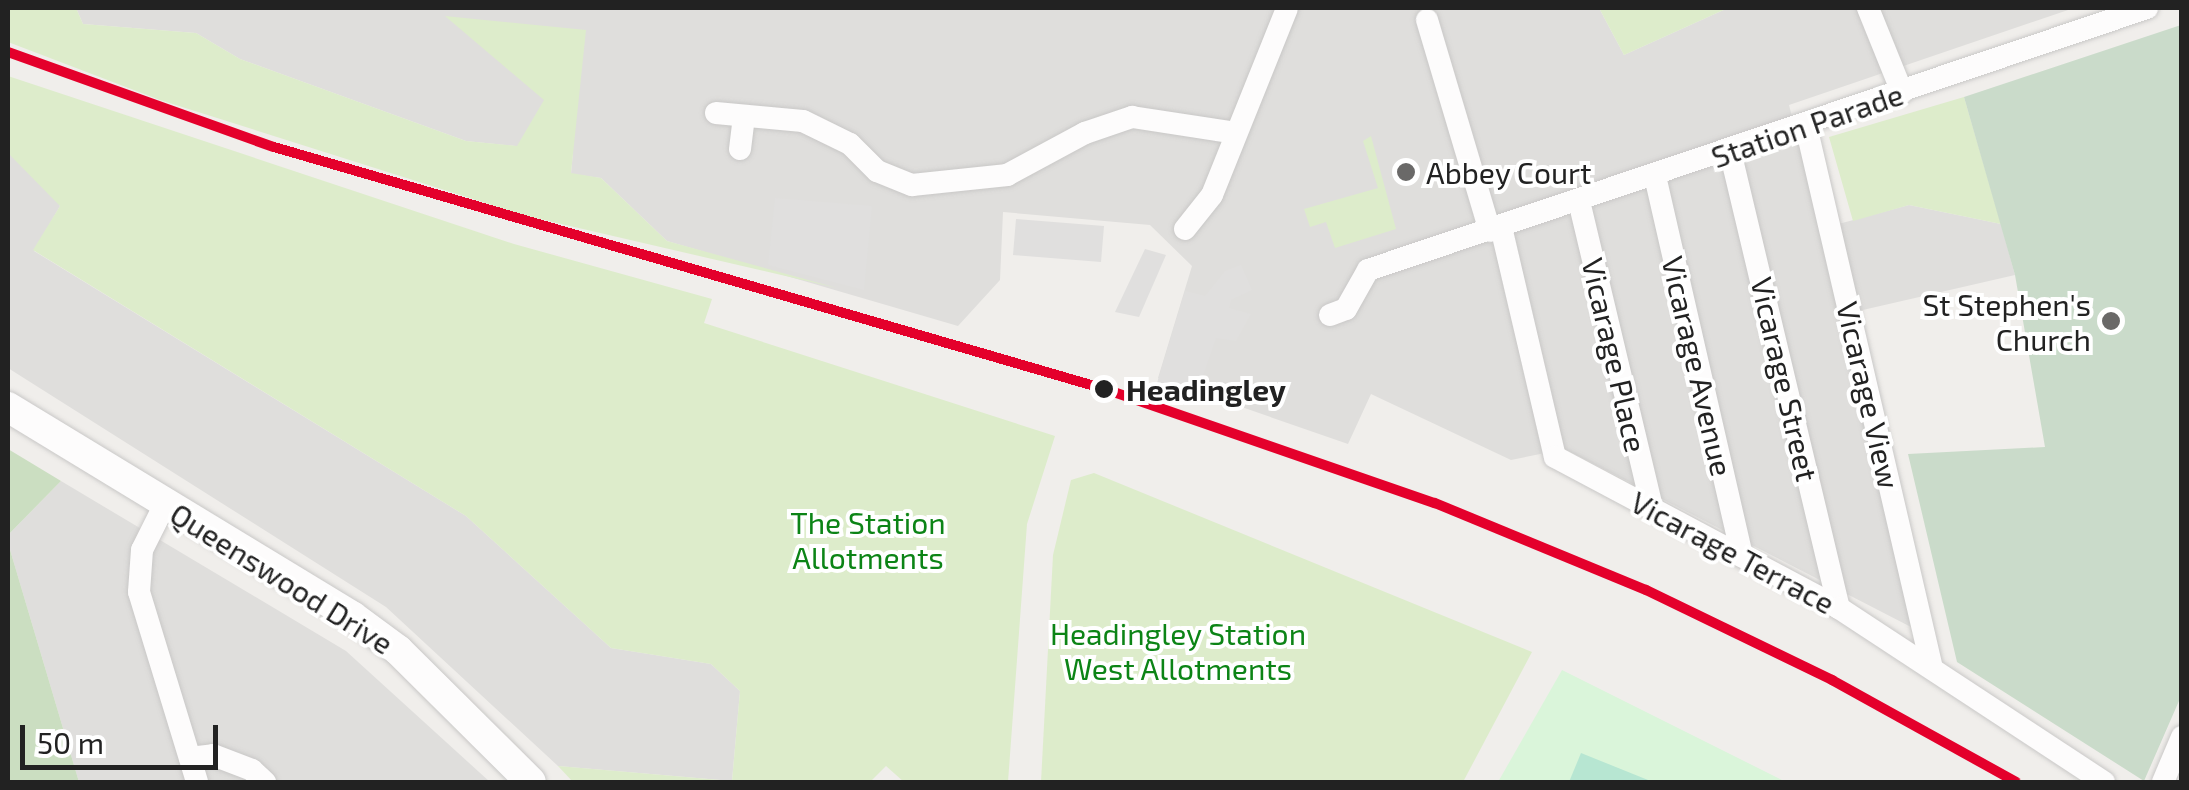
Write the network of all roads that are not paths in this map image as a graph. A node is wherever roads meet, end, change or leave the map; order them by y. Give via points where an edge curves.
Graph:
1 (1287, 8) edge
2 (2147, 8) edge
3 (1876, 10) edge
4 (1427, 20) dead end
5 (1902, 92) junction
6 (716, 113) dead end
7 (744, 117) junction
8 (1806, 126) junction
9 (1236, 134) junction
10 (740, 149) dead end
11 (1730, 152) junction
12 (1655, 176) junction
13 (1578, 202) junction
14 (1184, 229) dead end
15 (1495, 229) junction
16 (1330, 315) dead end
17 (8, 407) edge
18 (165, 504) junction
19 (1652, 508) junction
20 (1742, 556) junction
21 (1839, 608) junction
22 (1931, 664) junction
23 (2182, 737) edge
24 (190, 758) junction
25 (197, 782) edge
26 (265, 782) edge
27 (531, 782) edge
28 (2104, 782) edge
29 (2163, 782) edge

1 - 9 street
2 - 5 street, Station Parade
3 - 5 street
4 - 15 street, Vicarage Terrace
5 - 8 street, Station Parade
6 - 7 street
7 - 9 street via 803,122 850,144 876,171 912,185 1006,175 1085,132 1132,117
7 - 10 street
8 - 11 street, Station Parade
8 - 22 street, Vicarage View
9 - 14 street via 1212,195
11 - 12 street, Station Parade
11 - 21 street, Vicarage Street
12 - 13 street, Station Parade
12 - 20 street, Vicarage Avenue
13 - 15 street, Station Parade
13 - 19 street, Vicarage Place
15 - 16 street, Station Parade via 1368,270 1346,309
15 - 19 street, Vicarage Terrace via 1555,456
17 - 18 street, Queenswood Drive
18 - 24 street via 142,550 139,592
18 - 27 street, Queenswood Drive via 398,650
19 - 20 street, Vicarage Terrace
20 - 21 street, Vicarage Terrace
21 - 22 street, Vicarage Terrace
22 - 28 street, Vicarage Terrace
23 - 29 street
24 - 25 street
24 - 26 street via 213,754

